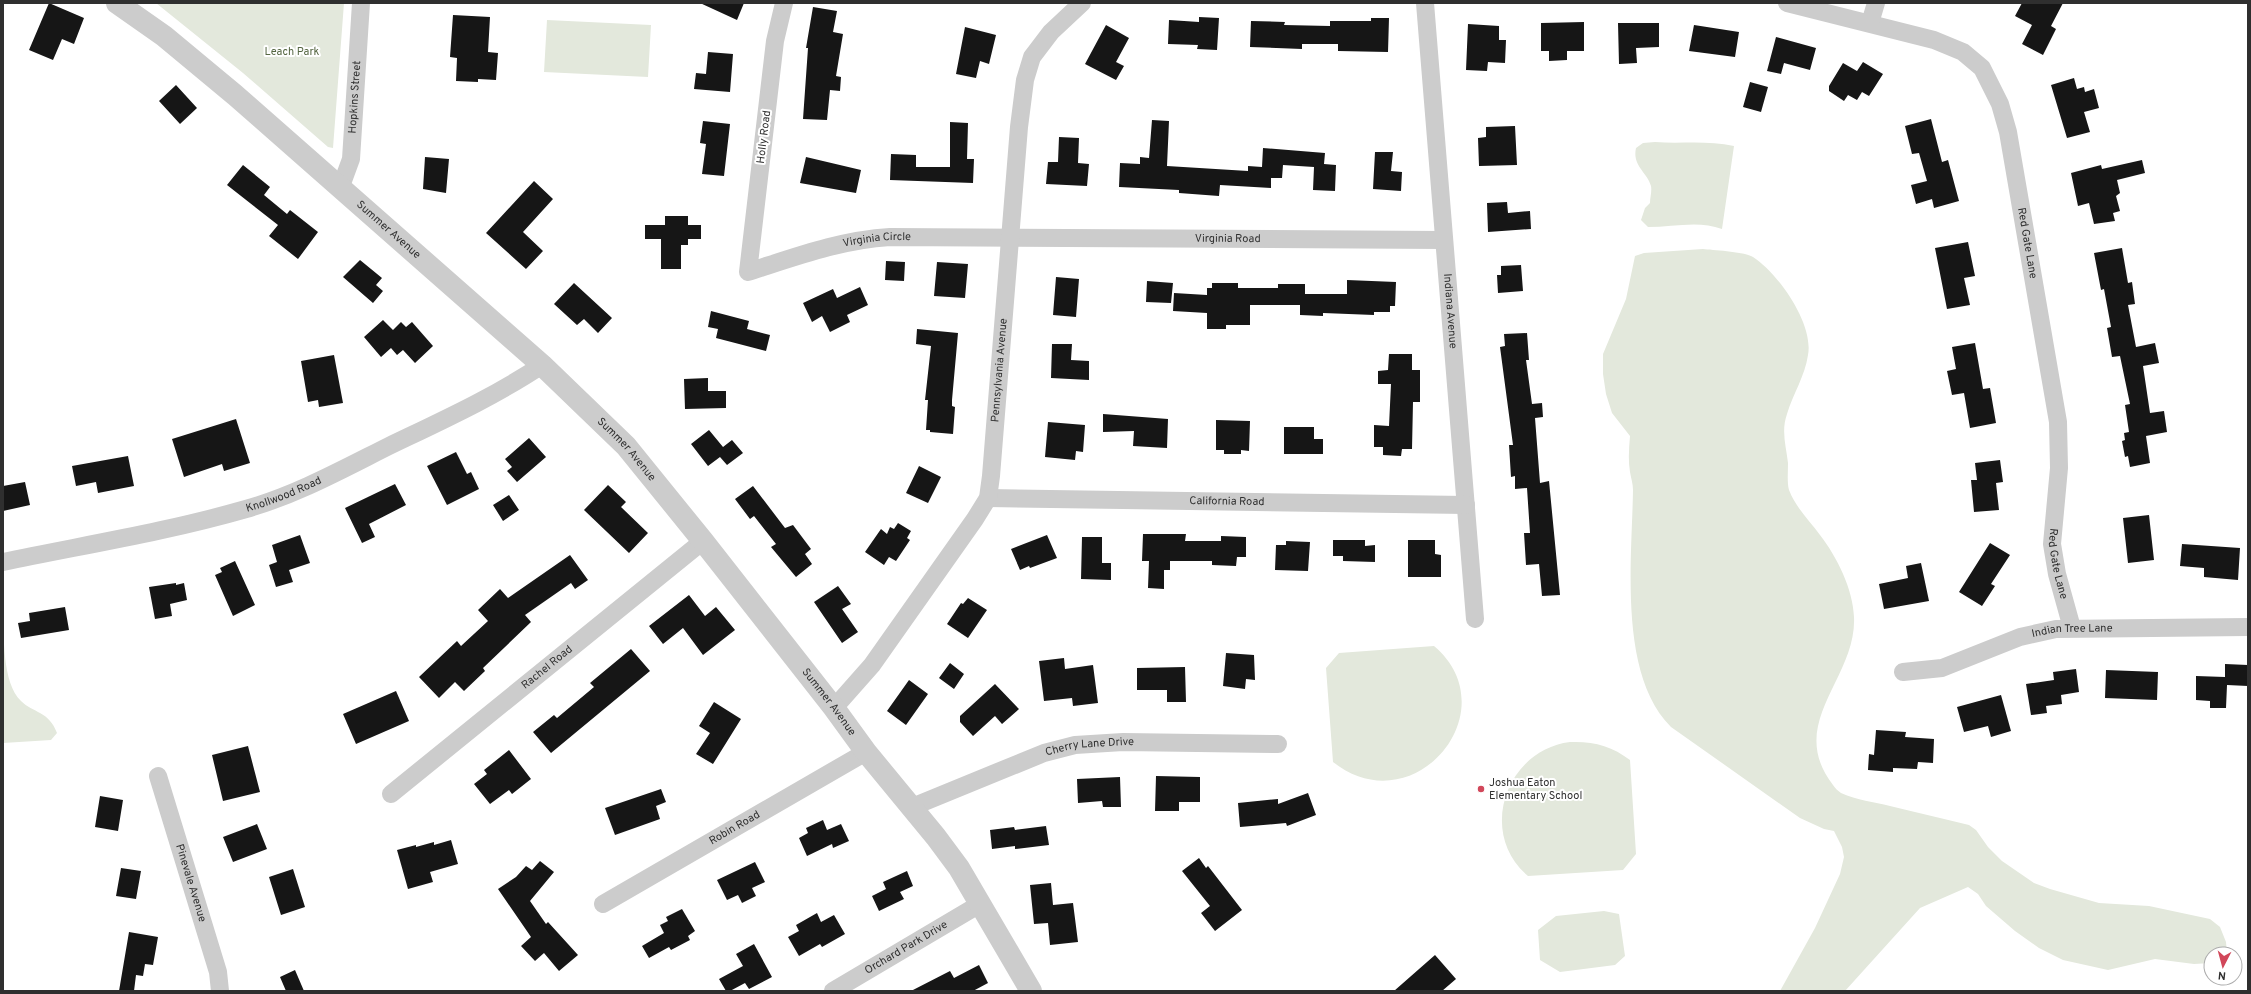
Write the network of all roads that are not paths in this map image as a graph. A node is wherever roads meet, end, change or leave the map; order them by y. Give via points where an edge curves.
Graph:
1 (117, 3) edge
2 (361, 3) edge
3 (784, 3) edge
4 (1082, 3) edge
5 (1425, 3) edge
6 (1787, 3) edge
7 (1876, 3) edge
8 (1870, 23) junction
9 (340, 189) junction
10 (1010, 239) junction
11 (1444, 240) junction
12 (748, 272) joint
13 (542, 365) junction
14 (988, 498) junction
15 (1466, 505) junction
16 (703, 541) junction
17 (3, 562) edge
18 (1476, 619) dead end
19 (2248, 627) edge
20 (2072, 628) junction
21 (1903, 672) dead end
22 (834, 708) junction
23 (1278, 744) dead end
24 (866, 752) junction
25 (158, 776) dead end
26 (391, 794) dead end
27 (912, 807) junction
28 (603, 904) dead end
29 (980, 904) junction
30 (220, 991) edge
31 (833, 991) edge
32 (1031, 991) edge

1 - 9 street, Summer Avenue via 170,40
2 - 9 street, Hopkins Street via 351,159
3 - 12 street, Holly Road via 775,41
4 - 10 street, Pennsylvania Avenue via 1037,48 1028,68 1021,106
5 - 11 street, Indiana Avenue
6 - 8 street, Red Gate Lane
7 - 8 street
8 - 20 street, Red Gate Lane via 1934,40 1963,52 1982,68 2000,104 2008,132 2055,396 2059,450 2052,544 2057,574
9 - 13 street, Summer Avenue
10 - 11 street, Virginia Road
10 - 12 street, Virginia Circle via 909,236 870,238 834,245
10 - 14 street, Pennsylvania Avenue via 992,476
11 - 15 street, Indiana Avenue
13 - 16 street, Summer Avenue via 626,446
13 - 17 street, Knollwood Road via 484,400 321,480 271,501 202,520
14 - 15 street, California Road
14 - 22 street, Pennsylvania Avenue via 872,665
15 - 18 street, Indiana Avenue
16 - 22 street, Summer Avenue
16 - 26 street, Rachel Road
19 - 20 street, Indian Tree Lane
20 - 21 street, Indian Tree Lane via 2020,637 1942,668
22 - 24 street, Summer Avenue
23 - 27 street, Cherry Lane Drive via 1116,742 1075,745 1044,753
24 - 27 street, Summer Avenue
24 - 28 street, Robin Road
25 - 30 street, Pinevale Avenue via 218,972
27 - 29 street, Summer Avenue via 959,868
29 - 31 street, Orchard Park Drive
29 - 32 street, Summer Avenue

